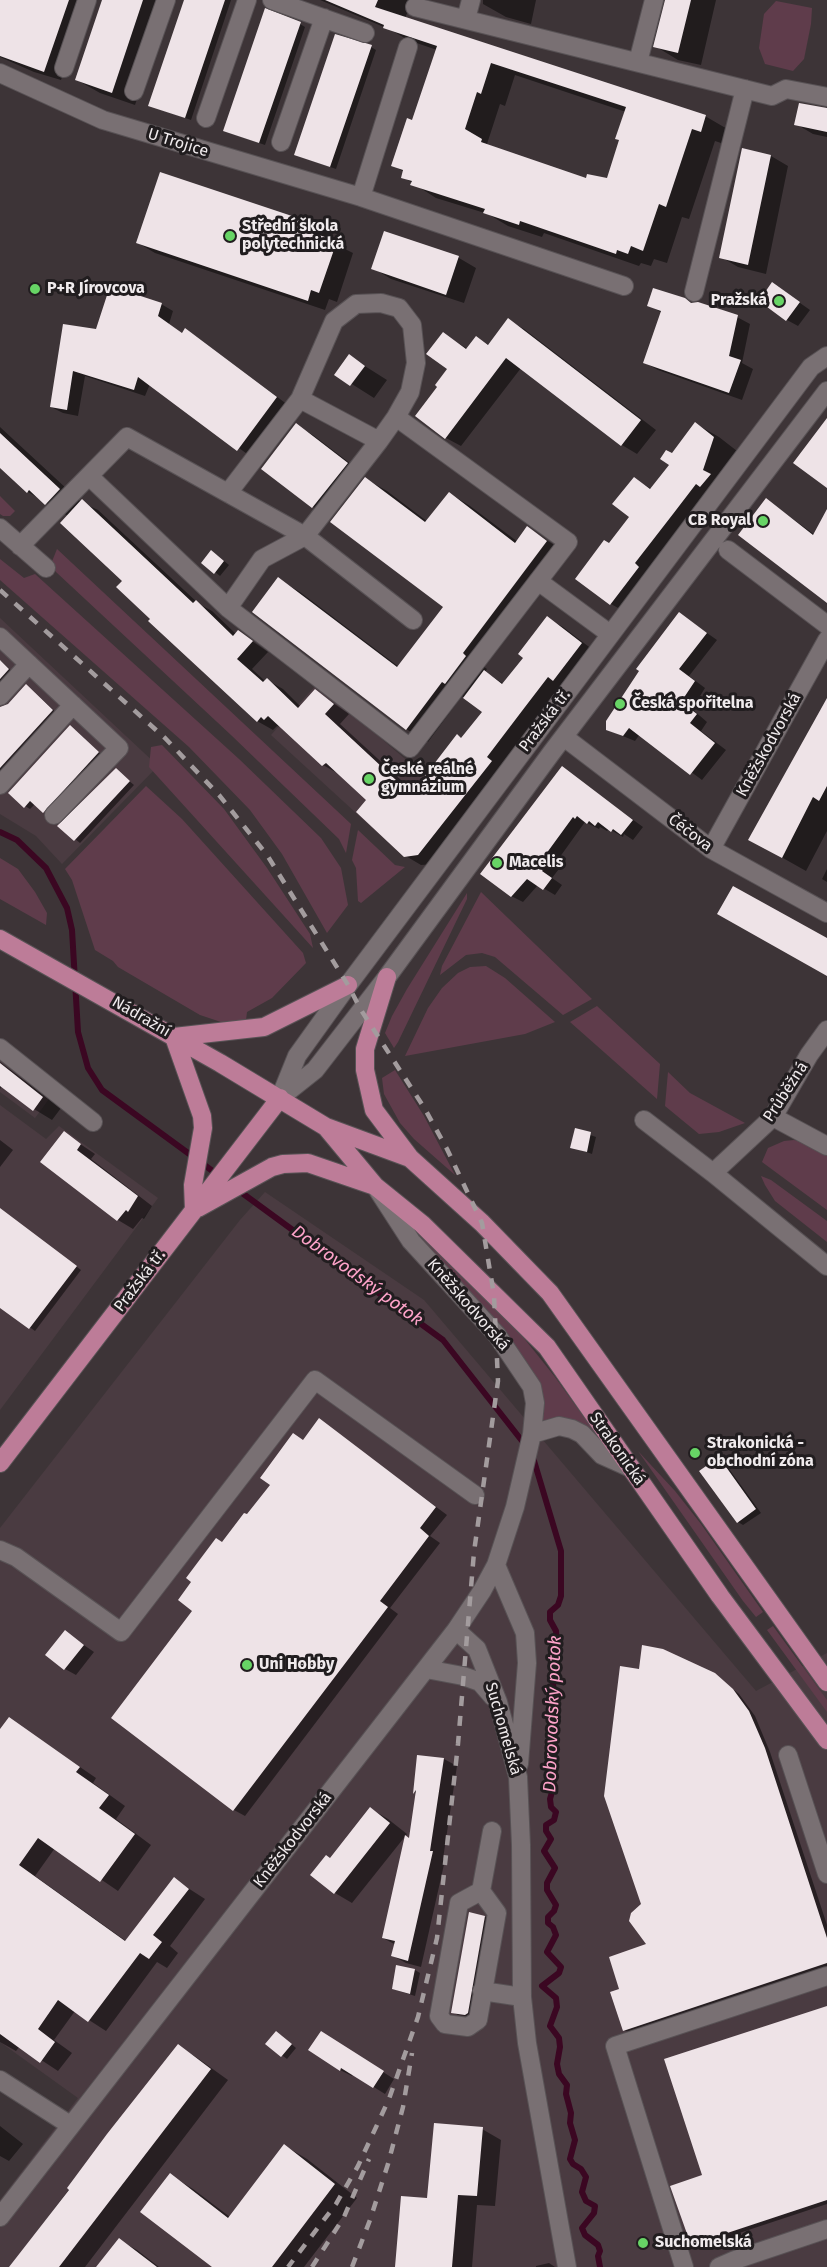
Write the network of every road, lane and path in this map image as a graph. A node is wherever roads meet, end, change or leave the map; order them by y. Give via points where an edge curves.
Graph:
1 (87, 0) edge
2 (166, 0) edge
3 (247, 0) edge
4 (272, 0) edge
5 (471, 0) edge
6 (654, 0) edge
7 (415, 7) dead end
8 (324, 18) junction
9 (466, 19) junction
10 (365, 33) dead end
11 (408, 47) dead end
12 (639, 62) junction
13 (64, 68) dead end
14 (0, 73) edge
15 (745, 89) junction
16 (134, 91) dead end
17 (827, 97) edge
18 (206, 118) dead end
19 (281, 142) dead end
20 (361, 197) junction
21 (624, 286) dead end
22 (694, 292) dead end
23 (827, 356) edge
24 (827, 391) edge
25 (300, 399) junction
26 (396, 417) junction
27 (379, 441) junction
28 (88, 476) junction
29 (228, 493) junction
30 (0, 528) edge
31 (305, 536) junction
32 (20, 546) junction
33 (728, 550) dead end
34 (46, 568) dead end
35 (538, 581) junction
36 (228, 608) junction
37 (412, 620) dead end
38 (827, 625) edge
39 (610, 634) junction
40 (0, 637) edge
41 (827, 640) edge
42 (29, 664) junction
43 (0, 696) edge
44 (73, 705) junction
45 (564, 737) junction
46 (0, 785) edge
47 (54, 815) dead end
48 (711, 849) junction
49 (827, 913) edge
50 (0, 939) edge
51 (387, 977) junction
52 (348, 985) junction
53 (827, 1030) edge
54 (174, 1037) junction
55 (0, 1048) edge
56 (280, 1098) junction
57 (773, 1117) junction
58 (644, 1120) dead end
59 (93, 1122) dead end
60 (326, 1127) junction
61 (827, 1146) edge
62 (410, 1158) junction
63 (713, 1173) junction
64 (375, 1186) junction
65 (205, 1193) junction
66 (827, 1266) edge
67 (531, 1436) junction
68 (0, 1463) edge
69 (631, 1468) junction
70 (475, 1495) dead end
71 (0, 1550) edge
72 (496, 1565) junction
73 (456, 1630) junction
74 (426, 1669) junction
75 (827, 1682) edge
76 (498, 1702) junction
77 (827, 1740) edge
78 (788, 1755) dead end
79 (518, 1777) junction
80 (492, 1831) dead end
81 (827, 1874) edge
82 (481, 1891) junction
83 (827, 1976) edge
84 (482, 1991) junction
85 (522, 1997) junction
86 (0, 2080) edge
87 (70, 2125) junction
88 (1, 2212) edge
89 (827, 2229) edge
90 (567, 2267) edge
91 (684, 2267) edge
92 (719, 2267) edge

1 - 13 street
2 - 16 street
3 - 18 street
4 - 8 street
5 - 9 street
6 - 12 street
7 - 9 street
8 - 10 street
8 - 19 street
9 - 12 street
11 - 20 street
12 - 15 street
14 - 20 street, U Trojice via 103,120
15 - 17 street via 772,96 786,88
15 - 22 street
20 - 21 street, U Trojice
23 - 39 street, Pražská tř. via 811,367
24 - 45 street, Pražská tř.
25 - 26 street via 334,321 356,304 381,303 399,308 412,325 416,363 410,392
25 - 27 street
25 - 29 street
26 - 27 street
26 - 35 street via 568,542
27 - 31 street
28 - 29 street via 128,437
28 - 32 street
28 - 36 street
29 - 31 street
30 - 32 street
31 - 36 street via 262,559
31 - 37 street
32 - 34 street
33 - 38 street
35 - 36 street via 410,748
35 - 39 street
39 - 52 street, Pražská tř.
40 - 42 street
41 - 48 street, Kněžskodvorská
42 - 43 street
42 - 44 street
44 - 46 street
44 - 47 street via 119,748
45 - 48 street, Čéčova
45 - 51 street, Pražská tř.
48 - 49 street, Čéčova
50 - 54 main road, Nádražní
51 - 56 street, Pražská tř. via 315,1070
51 - 62 main road via 365,1049 365,1070 374,1110
52 - 54 main road via 264,1027
52 - 56 street, Pražská tř. via 297,1056
53 - 57 street, Průběžná
54 - 56 main road, Nádražní
54 - 65 main road via 202,1116
55 - 59 street
56 - 60 main road
56 - 65 main road, Pražská tř.
57 - 61 street
57 - 63 street, Průběžná
58 - 63 street
60 - 62 main road
60 - 64 main road
62 - 75 main road via 482,1223 550,1293
63 - 66 street
64 - 65 main road via 308,1163 272,1167 250,1180
64 - 67 street, Kněžskodvorská via 411,1241 516,1360 532,1387 535,1403
64 - 69 main road, Strakonická via 422,1224 547,1347
65 - 68 main road, Pražská tř.
67 - 69 street via 559,1426 572,1429 602,1455
67 - 72 street, Kněžskodvorská via 515,1507
69 - 77 main road, Strakonická
70 - 71 street via 315,1380 121,1632 16,1557
72 - 73 street, Kněžskodvorská
72 - 79 street via 525,1633 527,1663
73 - 74 street, Kněžskodvorská
73 - 76 street, Suchomelská via 477,1649
74 - 76 street via 480,1682
74 - 87 street, Kněžskodvorská
76 - 79 street, Suchomelská
78 - 81 street
79 - 85 street, Suchomelská
80 - 82 street
82 - 84 street via 497,1913
82 - 84 street via 459,1903 439,2016 442,2021 468,2027 478,2020
83 - 91 street via 615,2046
84 - 85 street
85 - 90 street, Suchomelská
86 - 87 street
87 - 88 street, Kněžskodvorská
89 - 92 street

